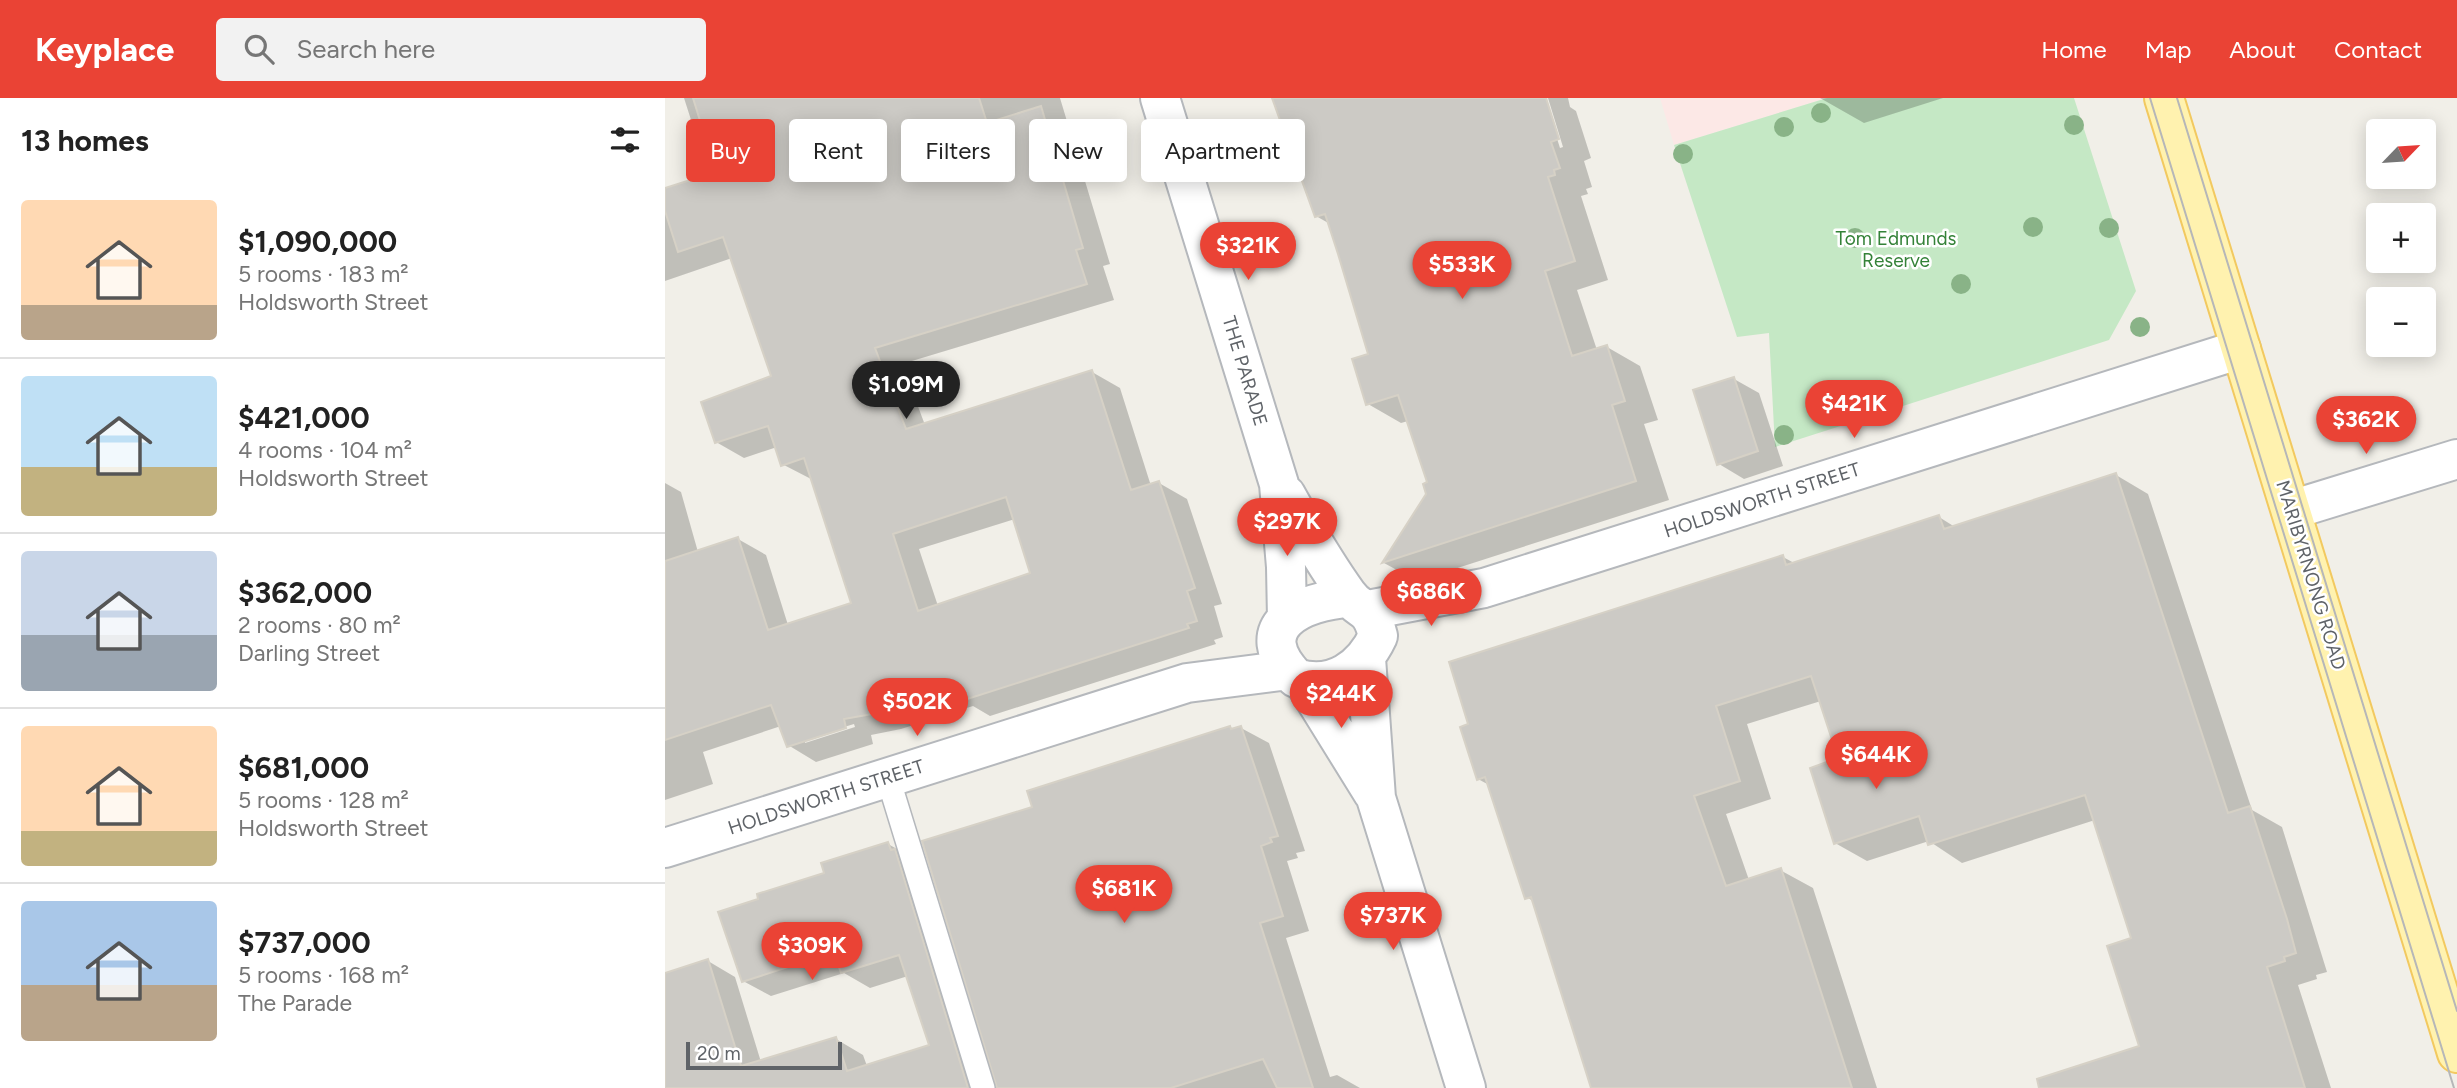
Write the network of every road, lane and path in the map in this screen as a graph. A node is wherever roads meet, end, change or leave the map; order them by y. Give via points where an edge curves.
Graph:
1 (1160, 98) edge
2 (2164, 98) edge
3 (2241, 349) junction
4 (2457, 459) edge
5 (1279, 484) junction
6 (2291, 510) junction
7 (1282, 627) junction
8 (1365, 627) junction
9 (1296, 675) junction
10 (1187, 683) junction
11 (888, 778) junction
12 (1376, 798) junction
13 (665, 848) edge
14 (2457, 1053) edge
15 (983, 1088) edge
16 (1466, 1088) edge

1 - 5 street, THE PARADE
2 - 3 main road, MARIBYRNONG ROAD
3 - 6 main road, MARIBYRNONG ROAD
3 - 8 street, HOLDSWORTH STREET
4 - 6 street
5 - 7 street, THE PARADE via 1286,567
5 - 8 street, THE PARADE
6 - 14 main road, MARIBYRNONG ROAD
7 - 8 street via 1296,610 1324,599
7 - 9 street via 1278,654
7 - 10 street, HOLDSWORTH STREET
8 - 9 street via 1338,677
8 - 12 street
9 - 10 street, HOLDSWORTH STREET
9 - 12 street
10 - 11 street, HOLDSWORTH STREET
11 - 13 street, HOLDSWORTH STREET
11 - 15 lane
12 - 16 street

